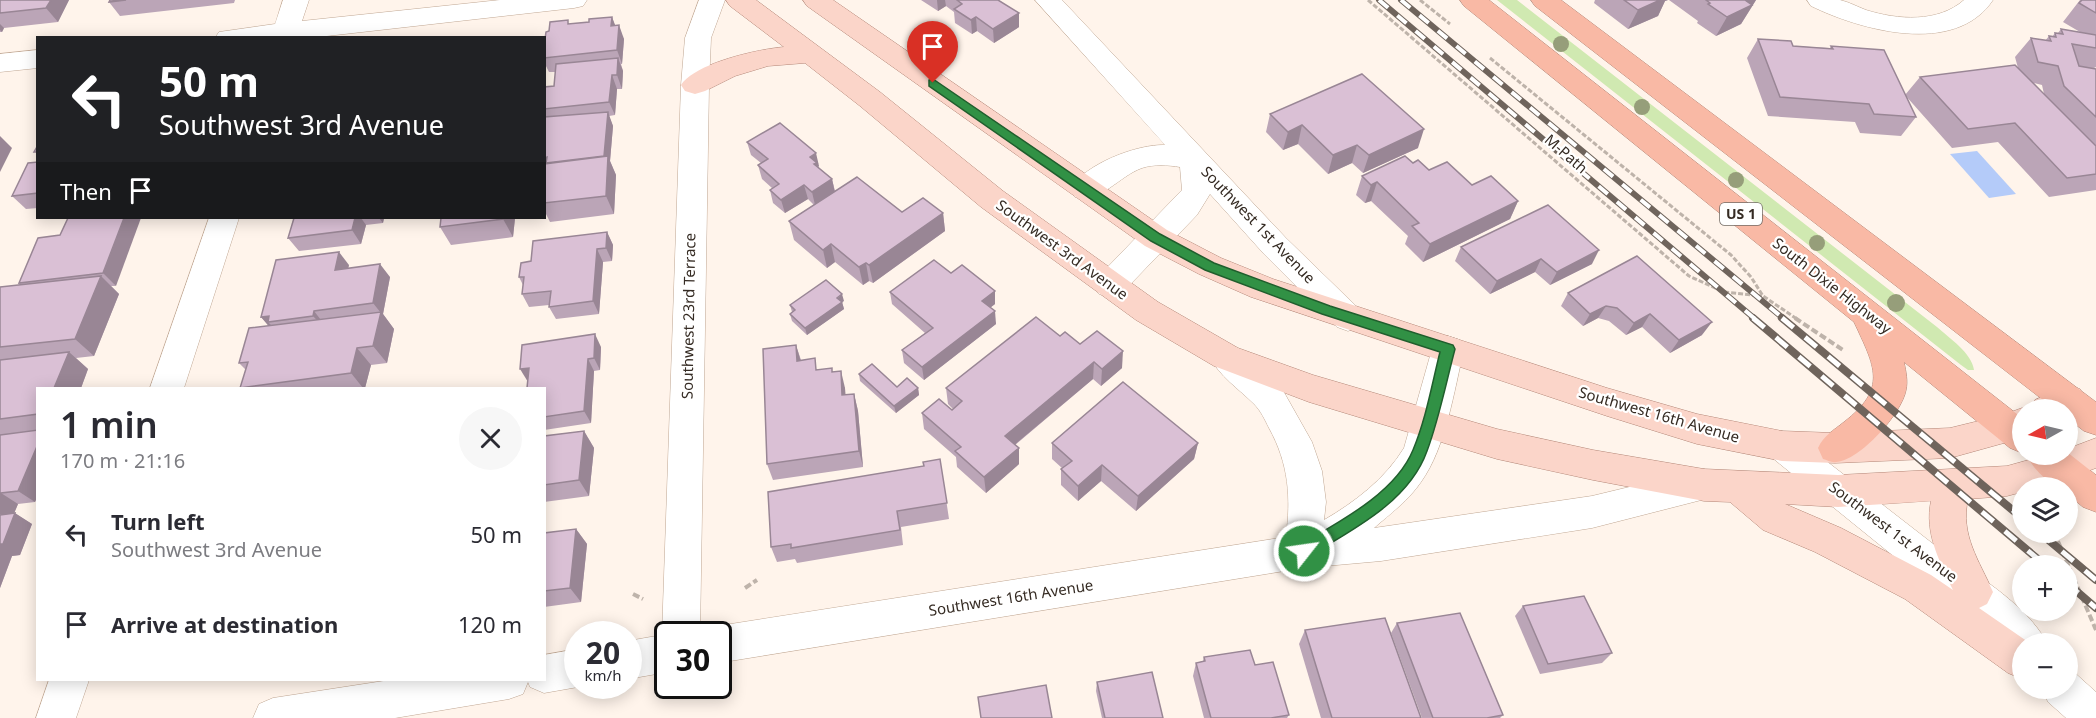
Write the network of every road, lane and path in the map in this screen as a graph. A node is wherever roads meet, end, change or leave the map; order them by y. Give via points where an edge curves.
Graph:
1 (296, 0) edge
2 (574, 0) edge
3 (712, 0) edge
4 (739, 0) edge
5 (816, 0) edge
6 (1048, 0) edge
7 (1368, 0) edge
8 (1420, 0) edge
9 (1473, 0) edge
10 (1544, 0) edge
11 (1820, 0) edge
12 (1980, 0) edge
13 (1455, 28) dead end
14 (285, 34) edge
15 (256, 36) edge
16 (811, 54) junction
17 (1489, 57) dead end
18 (36, 59) edge
19 (0, 63) edge
20 (695, 85) junction
21 (1194, 158) junction
22 (1085, 189) junction
23 (224, 219) edge
24 (1156, 237) junction
25 (1110, 285) junction
26 (1763, 296) junction
27 (1866, 313) junction
28 (1348, 318) junction
29 (1448, 349) junction
30 (1850, 355) dead end
31 (1226, 357) junction
32 (167, 387) edge
33 (2052, 399) edge
34 (2078, 413) edge
35 (2096, 421) edge
36 (1427, 424) junction
37 (2012, 424) edge
38 (2012, 430) edge
39 (1782, 446) junction
40 (1835, 448) junction
41 (2096, 453) edge
42 (2078, 456) edge
43 (2043, 465) edge
44 (2057, 465) edge
45 (1957, 483) junction
46 (1722, 487) junction
47 (1838, 491) junction
48 (2096, 496) edge
49 (2059, 543) edge
50 (1304, 551) junction
51 (757, 580) dead end
52 (744, 588) dead end
53 (1974, 591) junction
54 (633, 594) dead end
55 (645, 600) dead end
56 (681, 621) edge
57 (2096, 630) edge
58 (2017, 633) edge
59 (732, 643) edge
60 (2012, 653) edge
61 (564, 670) edge
62 (546, 674) edge
63 (69, 681) edge
64 (505, 681) edge
65 (2074, 699) edge
66 (383, 709) edge
67 (56, 718) edge
68 (273, 718) edge
69 (2095, 718) edge

1 - 14 street
2 - 14 street
3 - 20 street, Southwest 23rd Terrace via 698,38
4 - 16 main road, Southwest 3rd Avenue
5 - 22 main road
6 - 21 street, Southwest 1st Avenue
7 - 26 path, M-Path via 1689,276 1732,295
8 - 13 path
9 - 27 highway, South Dixie Highway / US 1
10 - 33 highway
11 - 12 street via 1876,21 1923,24 1963,15
14 - 15 street
16 - 20 main road via 766,57
16 - 25 main road, Southwest 3rd Avenue via 992,199
17 - 26 path, M-Path via 1731,255
18 - 19 street
20 - 56 street, Southwest 23rd Terrace
21 - 22 street, Southwest 1st Avenue via 1164,154 1137,157
21 - 24 street, Southwest 1st Avenue via 1197,191
21 - 28 street, Southwest 1st Avenue
22 - 24 main road
23 - 32 street
24 - 25 street, Southwest 1st Avenue
24 - 28 main road via 1210,267
25 - 31 main road, Southwest 3rd Avenue
26 - 30 path, M-Path
27 - 37 highway, South Dixie Highway / US 1
27 - 40 highway via 1884,350 1891,391 1868,425
28 - 29 main road
29 - 36 street, Southwest 16th Avenue
29 - 39 main road, Southwest 16th Avenue via 1697,429
31 - 36 main road, Southwest 3rd Avenue
31 - 50 street via 1269,397 1295,442 1308,502
34 - 35 highway
36 - 46 main road, Southwest 16th Avenue via 1593,465
36 - 50 street, Southwest 16th Avenue via 1420,452 1395,487 1360,518
38 - 40 main road, Southwest 16th Avenue via 1950,443
39 - 40 main road, Southwest 16th Avenue
39 - 47 street, Southwest 1st Avenue
41 - 42 main road, Southwest 16th Avenue
43 - 45 main road, Southwest 16th Avenue via 2007,481
44 - 48 highway
45 - 47 main road, Southwest 16th Avenue
45 - 53 main road via 1948,497 1948,534
46 - 47 main road, Southwest 16th Avenue
46 - 50 street, Southwest 16th Avenue via 1592,512 1381,544
46 - 60 main road via 1776,519 1838,544 1918,587
47 - 53 street, Southwest 1st Avenue via 1946,576
49 - 57 path
50 - 59 street, Southwest 16th Avenue
51 - 52 path
53 - 58 street, Southwest 1st Avenue
54 - 55 path
61 - 62 street
63 - 67 street
64 - 66 street
65 - 69 street
66 - 68 street

